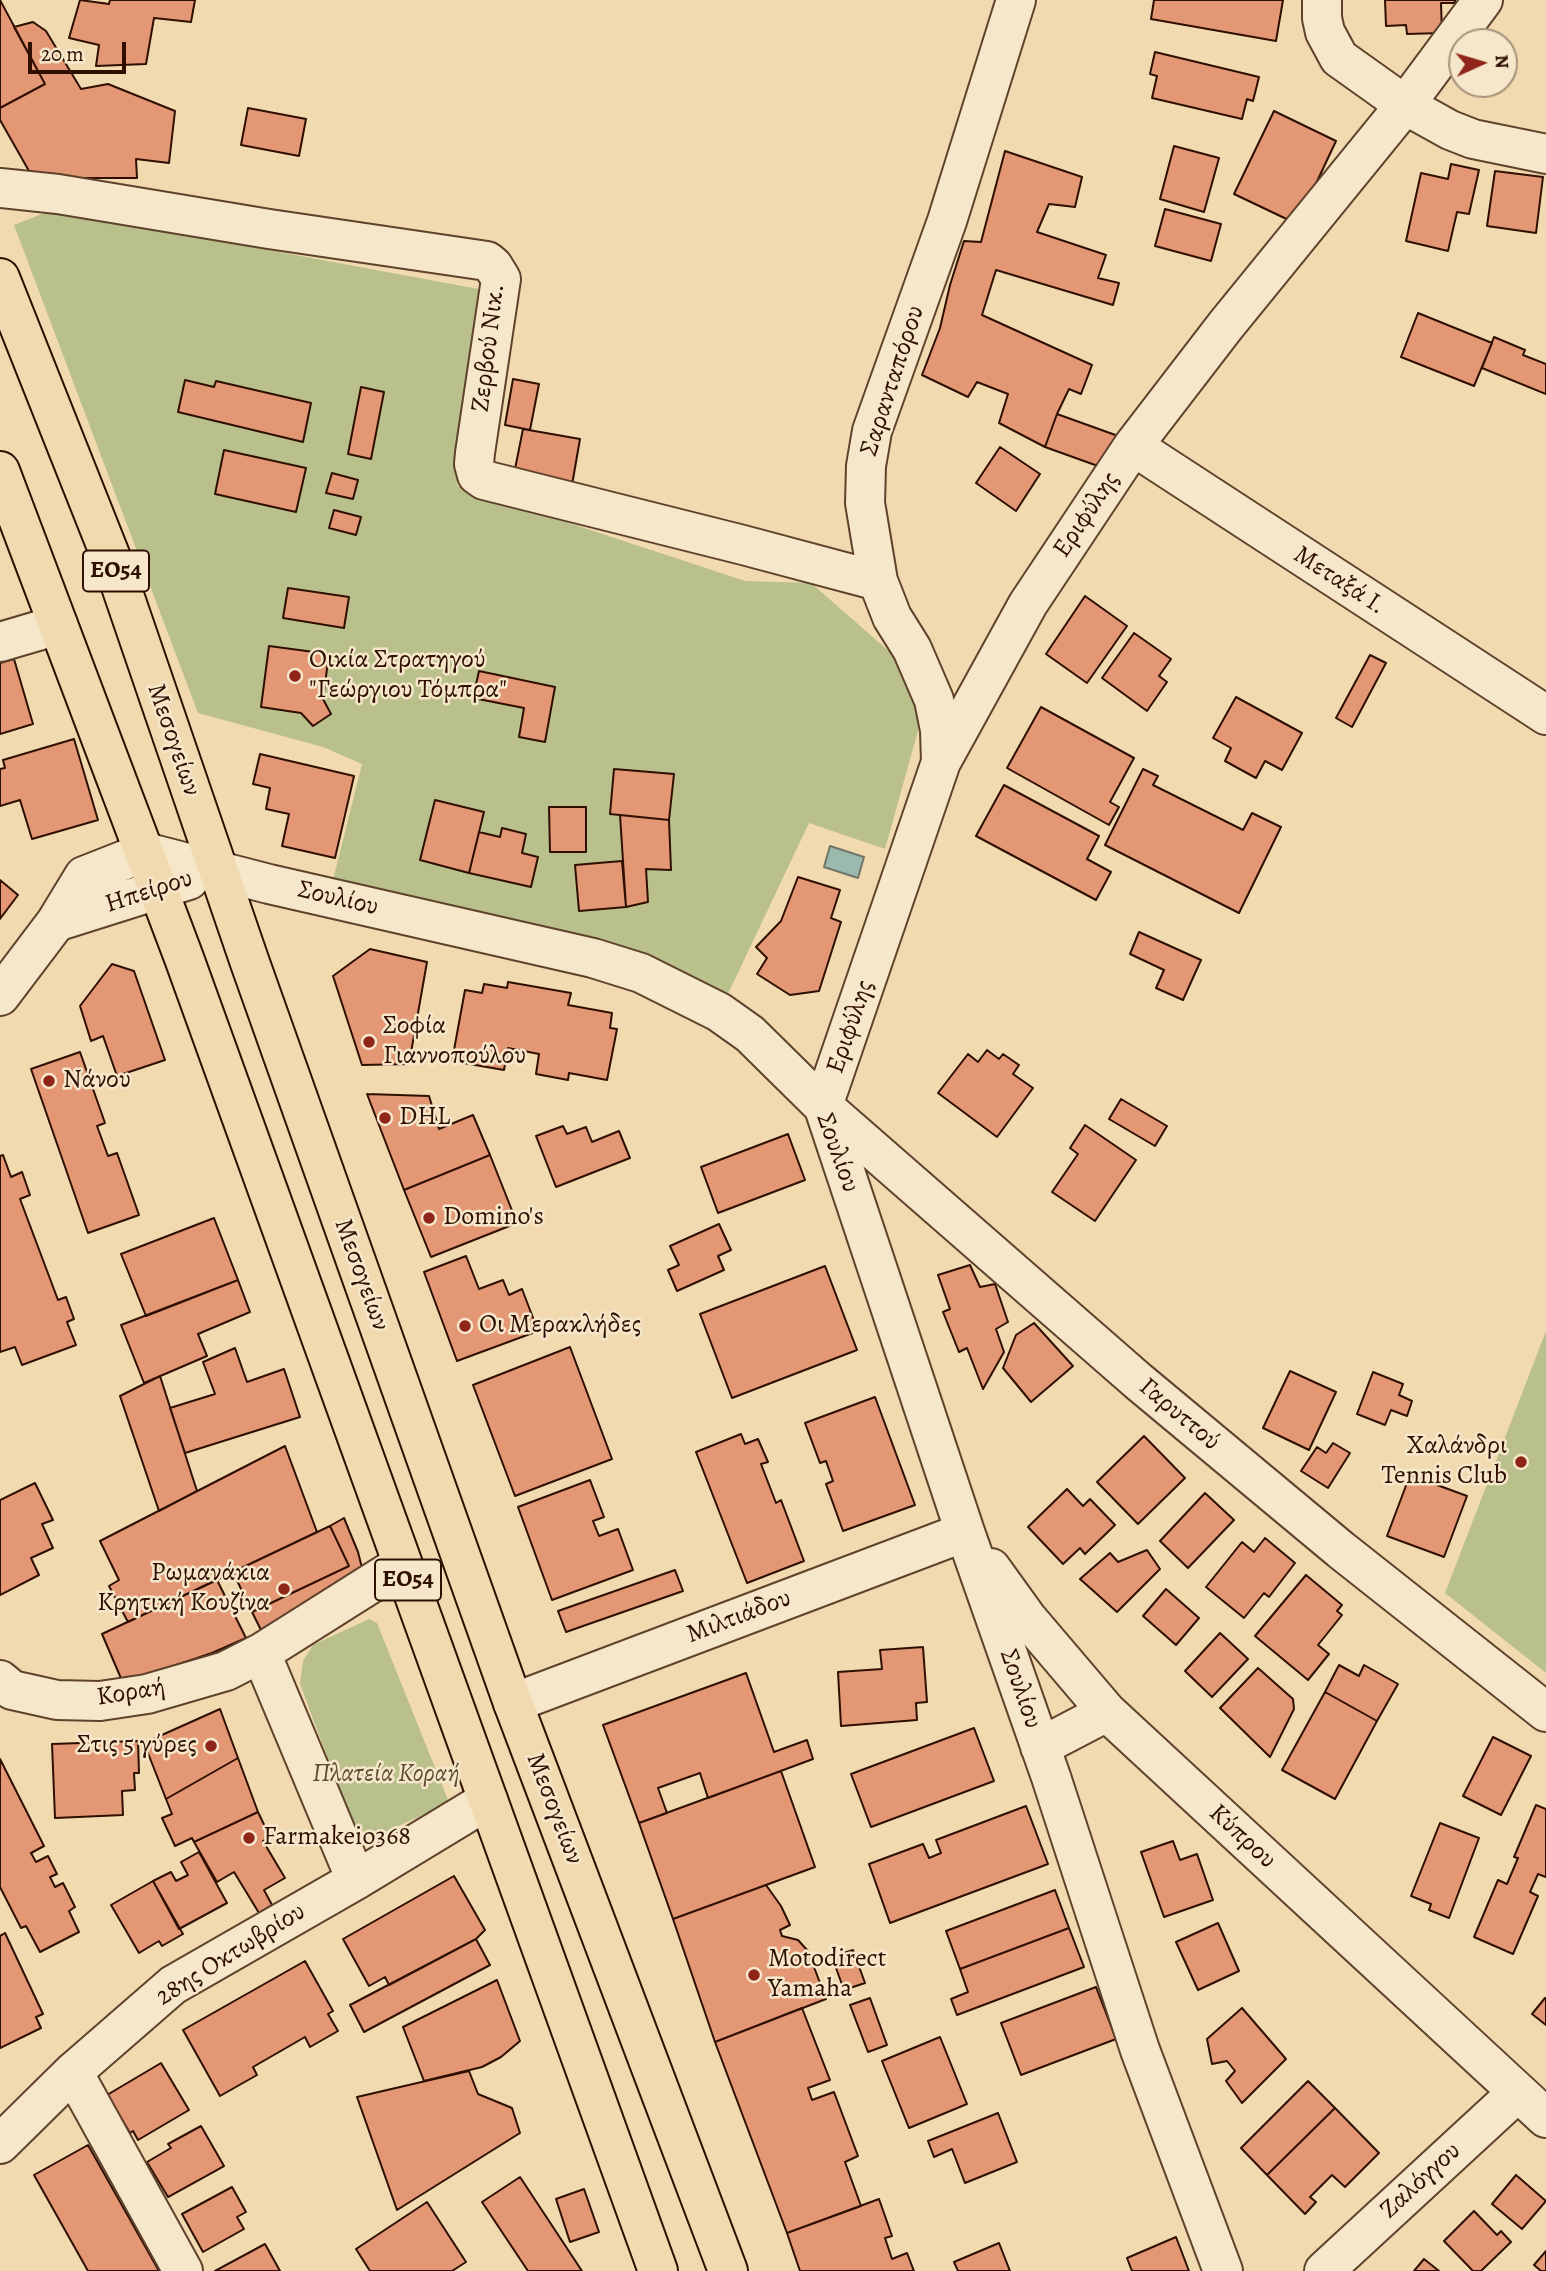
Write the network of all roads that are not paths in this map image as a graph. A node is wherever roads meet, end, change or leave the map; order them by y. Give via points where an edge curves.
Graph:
1 (1016, 0) edge
2 (1322, 0) edge
3 (1483, 0) edge
4 (1405, 105) junction
5 (1546, 154) edge
6 (0, 188) edge
7 (0, 278) edge
8 (1133, 446) junction
9 (0, 471) edge
10 (878, 581) junction
11 (58, 625) junction
12 (0, 642) edge
13 (1546, 715) edge
14 (941, 762) junction
15 (145, 852) junction
16 (218, 870) junction
17 (159, 890) junction
18 (56, 922) junction
19 (0, 996) edge
20 (823, 1106) junction
21 (965, 1532) junction
22 (402, 1564) junction
23 (261, 1653) junction
24 (0, 1680) edge
25 (513, 1703) junction
26 (1107, 1712) junction
27 (1546, 1712) edge
28 (1040, 1747) junction
29 (488, 1800) junction
30 (356, 1880) junction
31 (73, 2072) junction
32 (1518, 2092) junction
33 (1546, 2118) edge
34 (0, 2144) edge
35 (1333, 2268) edge
36 (183, 2271) edge
37 (658, 2271) edge
38 (728, 2271) edge
39 (1223, 2271) edge

1 - 10 street, Σαρανταπόρου via 947,221 872,431 865,503
2 - 4 street via 1325,32 1339,58
3 - 4 street, Εριφύλης
4 - 5 street via 1473,139
4 - 8 street, Εριφύλης
6 - 10 street, Ζερβού Νικ. via 487,261 501,279 474,464 484,481
7 - 16 main road, Μεσογείων / ΕΟ54 via 112,560
8 - 13 street, Μεταξά Ι.
8 - 14 street, Εριφύλης via 1028,604
9 - 11 main road, ΕΟ54
10 - 14 street, Σαρανταπόρου via 934,699
11 - 12 street
11 - 15 main road, ΕΟ54
14 - 20 street, Εριφύλης
15 - 16 street, Ηπείρου
15 - 17 main road, ΕΟ54
15 - 18 street, Ηπείρου via 83,876
16 - 17 street, Ηπείρου
16 - 20 street, Σουλίου via 641,973 719,1012 750,1034
16 - 25 main road, Μεσογείων / ΕΟ54
17 - 18 street, Ηπείρου
17 - 22 main road, ΕΟ54
18 - 19 street, Ηπείρου
20 - 21 street, Σουλίου
20 - 27 street, Γαρυττού via 1138,1381
21 - 25 street, Μιλτιάδου
21 - 26 street, Κύπρου via 1027,1618
21 - 28 street, Σουλίου
22 - 23 street, Κοραή
22 - 29 main road, ΕΟ54
23 - 24 street, Κοραή via 226,1671 147,1694 100,1700 57,1700 12,1690
23 - 30 street
25 - 38 main road, Μεσογείων / ΕΟ54
26 - 28 street, Σουλίου
26 - 32 street, Κύπρου
28 - 39 street, Σουλίου via 1140,2050
29 - 30 street, 28ης Οκτωβρίου
29 - 37 main road, ΕΟ54
30 - 31 street, 28ης Οκτωβρίου via 173,1985
31 - 34 street, 28ης Οκτωβρίου
31 - 36 street
32 - 33 street, Κύπρου
32 - 35 street, Ζαλόγγου

